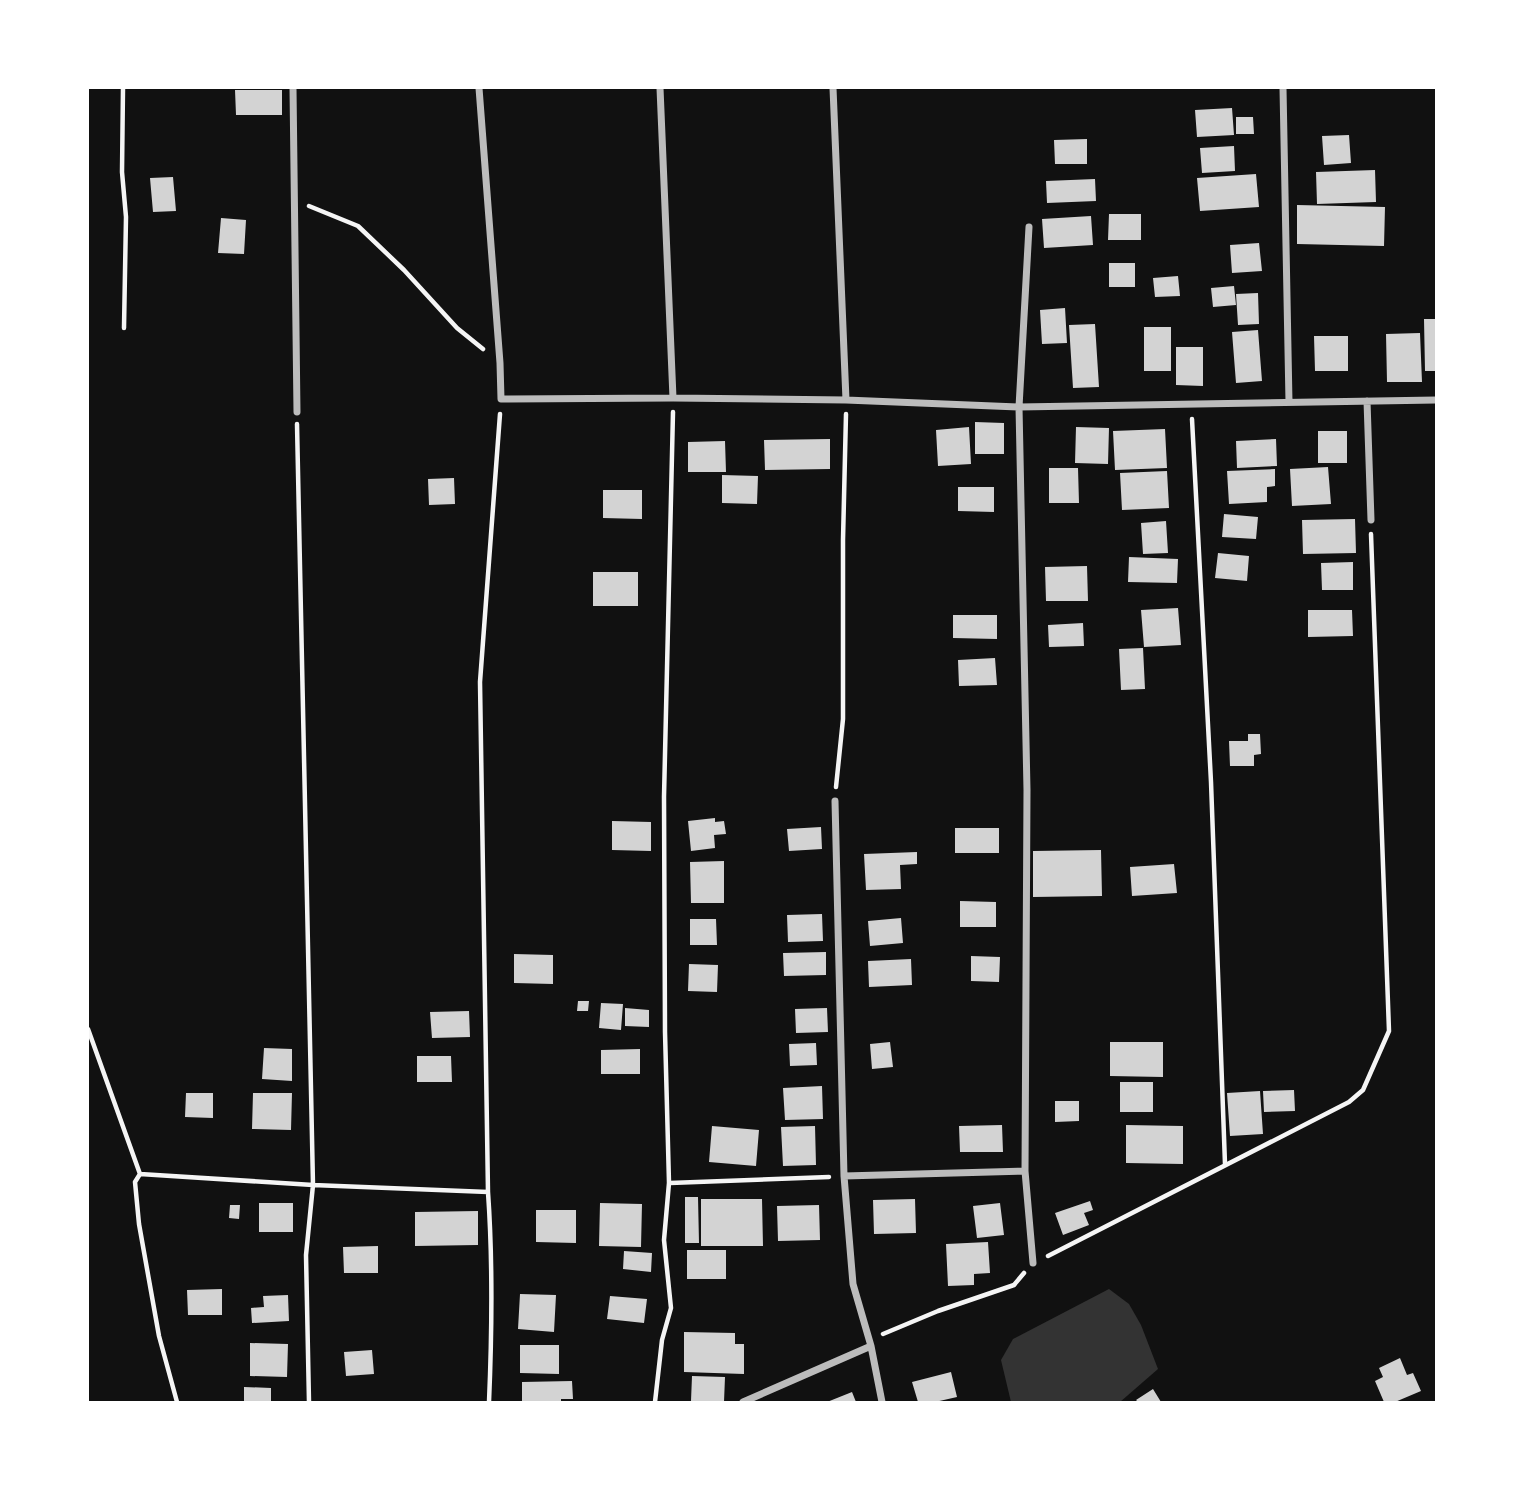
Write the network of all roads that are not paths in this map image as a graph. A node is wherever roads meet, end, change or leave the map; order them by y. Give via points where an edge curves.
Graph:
1 (293, 88) edge
2 (479, 88) edge
3 (660, 88) edge
4 (833, 88) edge
5 (1283, 88) edge
6 (1029, 227) dead end
7 (673, 398) junction
8 (846, 400) junction
9 (1437, 400) edge
10 (1367, 401) junction
11 (1289, 402) junction
12 (1019, 407) junction
13 (297, 412) road end
14 (1371, 520) road end
15 (835, 801) road end
16 (1025, 1171) junction
17 (844, 1176) junction
18 (1033, 1263) dead end
19 (871, 1346) junction
20 (743, 1402) edge
21 (882, 1402) edge

1 - 13 street
2 - 7 street via 501,399
3 - 7 street
4 - 8 street
5 - 11 street
6 - 12 street
7 - 8 street
8 - 12 street
9 - 10 street
10 - 11 street
10 - 14 street
11 - 12 street
12 - 16 street via 1027,790
15 - 17 street
16 - 17 street
16 - 18 street
17 - 19 street via 853,1284
19 - 20 street
19 - 21 street

